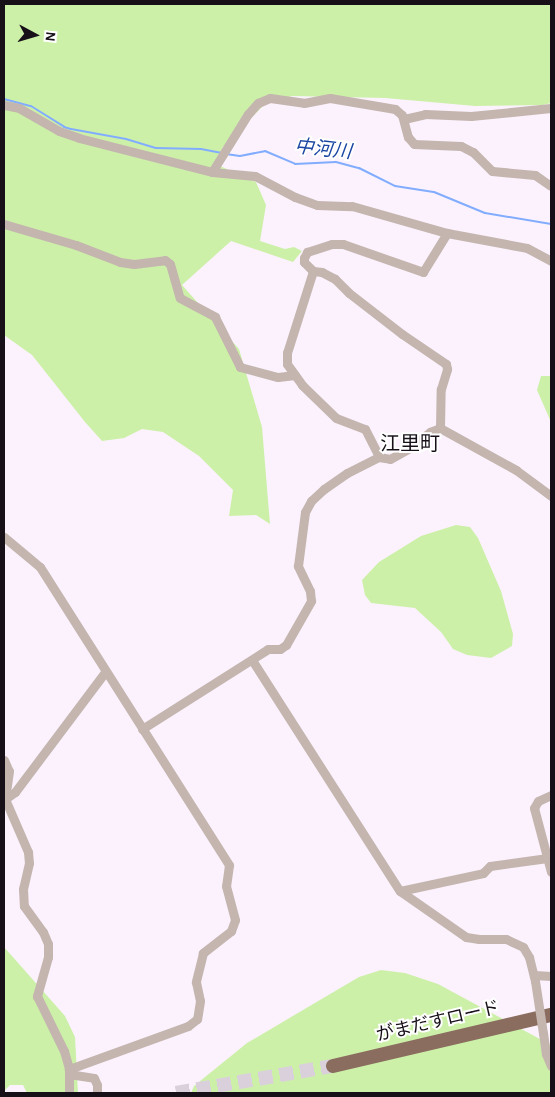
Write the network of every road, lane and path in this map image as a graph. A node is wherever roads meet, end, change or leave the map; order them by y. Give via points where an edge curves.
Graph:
1 (4, 105) edge
2 (551, 108) edge
3 (404, 119) junction
4 (212, 172) junction
5 (551, 186) edge
6 (4, 224) edge
7 (448, 233) junction
8 (551, 261) edge
9 (313, 271) junction
10 (295, 375) junction
11 (440, 428) junction
12 (379, 457) junction
13 (551, 496) edge
14 (4, 537) edge
15 (252, 660) junction
16 (106, 671) junction
17 (142, 729) junction
18 (4, 760) edge
19 (551, 795) edge
20 (5, 799) edge
21 (547, 858) junction
22 (551, 872) edge
23 (400, 891) junction
24 (551, 976) edge
25 (535, 978) junction
26 (551, 1016) edge
27 (546, 1034) edge
28 (333, 1066) tunnel mouth
29 (551, 1066) edge
30 (69, 1072) junction
31 (69, 1093) edge
32 (97, 1093) edge

1 - 4 street via 19,108 58,131 79,138
2 - 3 street via 471,116 425,114
3 - 4 street via 399,111 391,108 345,100 322,98 298,103 270,98 253,108
3 - 5 street via 408,137 414,144 461,146 473,152 492,171 535,175
4 - 7 street via 255,176 317,205 352,206
6 - 10 street via 120,262 134,264 165,260 170,264 180,298 214,317 240,367 278,378
7 - 8 street via 527,248
7 - 9 street via 423,272 343,244 332,244 305,254 304,262
9 - 10 street via 287,353 288,364
9 - 11 street via 335,279 402,334 446,364 441,389
10 - 12 street via 336,418 365,429
11 - 12 street via 390,459
11 - 13 street via 516,470
12 - 15 street via 347,473 324,489 308,506 298,566 310,591 311,601 286,645 280,649 268,649
14 - 16 street via 40,566
15 - 17 street
15 - 23 street
16 - 17 street
16 - 20 street via 15,792
17 - 30 street via 228,863 226,886 235,920 231,931 203,953 196,982 200,1007 193,1023
18 - 20 street via 9,771
19 - 21 street via 538,801 534,808
20 - 30 street via 28,852 24,906 44,932 48,944 48,957 38,988 39,1003 55,1030
21 - 22 street
21 - 23 street via 490,866 483,873
23 - 25 street via 466,937 501,938 515,942 527,952
24 - 25 street
25 - 27 street, bridge
26 - 28 highway, がまだすロード
27 - 29 street via 546,1054
30 - 31 street
30 - 32 street via 94,1078

